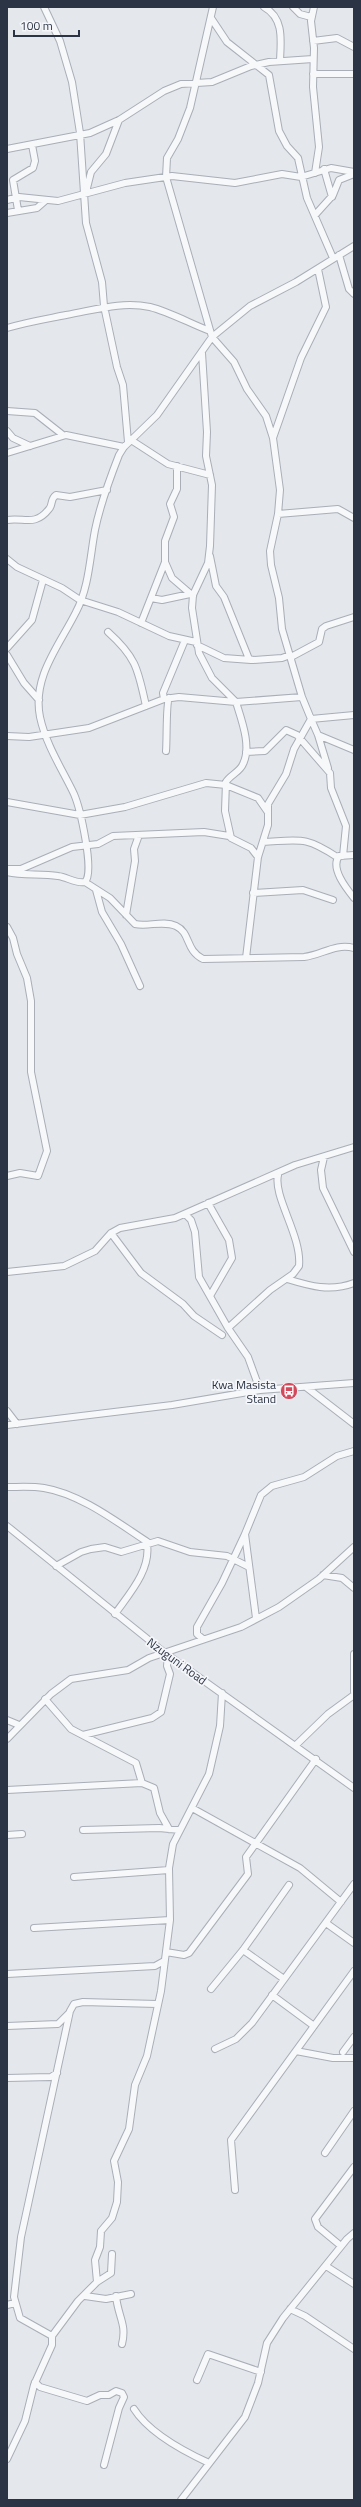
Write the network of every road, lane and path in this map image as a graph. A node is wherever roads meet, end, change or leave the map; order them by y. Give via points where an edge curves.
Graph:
1 (44, 7) edge
2 (212, 7) edge
3 (264, 7) edge
4 (293, 7) edge
5 (314, 7) edge
6 (311, 17) junction
7 (211, 18) junction
8 (313, 41) junction
9 (354, 47) edge
10 (313, 59) junction
11 (280, 60) junction
12 (258, 64) junction
13 (313, 74) junction
14 (354, 74) edge
15 (194, 83) junction
16 (119, 120) junction
17 (80, 136) junction
18 (32, 145) junction
19 (7, 149) edge
20 (324, 169) junction
21 (315, 173) junction
22 (354, 173) edge
23 (166, 177) junction
24 (301, 177) junction
25 (84, 193) junction
26 (332, 197) junction
27 (15, 198) junction
28 (7, 200) edge
29 (45, 201) junction
30 (18, 210) junction
31 (7, 213) edge
32 (315, 215) junction
33 (354, 246) edge
34 (336, 257) junction
35 (318, 269) junction
36 (354, 294) edge
37 (104, 306) junction
38 (7, 328) edge
39 (211, 334) junction
40 (202, 353) junction
41 (7, 411) edge
42 (7, 431) edge
43 (63, 435) junction
44 (273, 438) junction
45 (128, 443) junction
46 (30, 446) junction
47 (7, 453) edge
48 (177, 466) junction
49 (210, 474) junction
50 (107, 490) junction
51 (278, 514) junction
52 (354, 518) edge
53 (7, 520) edge
54 (210, 555) junction
55 (7, 559) edge
56 (165, 562) junction
57 (43, 580) junction
58 (192, 595) junction
59 (152, 598) junction
60 (80, 600) junction
61 (354, 617) edge
62 (141, 623) junction
63 (108, 632) dead end
64 (185, 640) junction
65 (197, 644) junction
66 (7, 648) edge
67 (7, 655) edge
68 (291, 656) junction
69 (251, 660) junction
70 (302, 697) junction
71 (167, 699) junction
72 (38, 700) junction
73 (236, 702) junction
74 (146, 706) junction
75 (354, 715) edge
76 (311, 719) junction
77 (46, 733) junction
78 (318, 735) junction
79 (7, 736) edge
80 (300, 739) junction
81 (354, 750) edge
82 (166, 751) dead end
83 (246, 752) junction
84 (328, 768) junction
85 (226, 785) junction
86 (7, 802) edge
87 (267, 811) junction
88 (80, 815) junction
89 (139, 835) junction
90 (229, 836) junction
91 (264, 842) junction
92 (87, 846) junction
93 (354, 855) edge
94 (258, 857) junction
95 (340, 857) junction
96 (7, 869) edge
97 (7, 872) edge
98 (85, 882) junction
99 (96, 890) junction
100 (253, 892) junction
101 (354, 898) edge
102 (333, 900) dead end
103 (126, 915) junction
104 (7, 927) edge
105 (354, 948) edge
106 (246, 958) junction
107 (140, 986) dead end
108 (354, 1147) edge
109 (324, 1157) junction
110 (278, 1175) junction
111 (7, 1176) edge
112 (208, 1203) junction
113 (185, 1214) junction
114 (111, 1234) junction
115 (354, 1252) edge
116 (7, 1272) edge
117 (287, 1279) junction
118 (354, 1284) edge
119 (210, 1296) junction
120 (228, 1328) junction
121 (222, 1335) dead end
122 (354, 1383) edge
123 (306, 1387) junction
124 (260, 1390) junction
125 (7, 1411) edge
126 (17, 1424) junction
127 (354, 1424) edge
128 (7, 1425) edge
129 (354, 1451) edge
130 (7, 1487) edge
131 (7, 1526) edge
132 (245, 1534) junction
133 (148, 1543) junction
134 (354, 1547) edge
135 (232, 1559) junction
136 (56, 1566) junction
137 (249, 1567) junction
138 (324, 1575) junction
139 (354, 1588) edge
140 (115, 1614) junction
141 (256, 1618) junction
142 (203, 1639) junction
143 (167, 1654) junction
144 (354, 1654) edge
145 (222, 1693) junction
146 (354, 1694) edge
147 (45, 1699) junction
148 (7, 1720) edge
149 (19, 1726) junction
150 (83, 1735) junction
151 (7, 1739) edge
152 (296, 1745) junction
153 (316, 1759) junction
154 (142, 1783) junction
155 (354, 1788) edge
156 (7, 1790) edge
157 (192, 1808) junction
158 (83, 1830) dead end
159 (169, 1830) junction
160 (180, 1830) junction
161 (22, 1834) dead end
162 (7, 1835) edge
163 (255, 1843) junction
164 (169, 1870) junction
165 (74, 1877) dead end
166 (354, 1884) edge
167 (289, 1885) dead end
168 (341, 1902) junction
169 (170, 1920) junction
170 (326, 1923) junction
171 (34, 1928) dead end
172 (354, 1943) edge
173 (243, 1950) junction
174 (166, 1952) junction
175 (164, 1961) junction
176 (354, 1971) edge
177 (7, 1974) edge
178 (284, 1979) junction
179 (211, 1989) dead end
180 (272, 1995) junction
181 (157, 2004) junction
182 (70, 2011) junction
183 (7, 2026) edge
184 (314, 2026) junction
185 (354, 2037) edge
186 (215, 2049) dead end
187 (296, 2052) junction
188 (343, 2052) dead end
189 (354, 2058) edge
190 (57, 2073) junction
191 (7, 2078) edge
192 (354, 2111) edge
193 (325, 2153) dead end
194 (354, 2167) edge
195 (235, 2190) dead end
196 (354, 2233) edge
197 (347, 2239) junction
198 (354, 2242) edge
199 (341, 2246) junction
200 (112, 2254) dead end
201 (326, 2266) junction
202 (97, 2282) junction
203 (354, 2284) edge
204 (131, 2294) dead end
205 (85, 2296) junction
206 (116, 2296) junction
207 (16, 2303) junction
208 (7, 2305) edge
209 (290, 2310) junction
210 (52, 2336) junction
211 (122, 2344) dead end
212 (354, 2349) edge
213 (261, 2372) junction
214 (197, 2380) dead end
215 (35, 2382) junction
216 (134, 2409) dead end
217 (7, 2459) edge
218 (208, 2463) junction
219 (104, 2465) dead end
220 (181, 2500) edge

1 - 17 street via 66,58
2 - 7 street
3 - 11 street via 274,13 277,19 281,43
4 - 6 street via 300,14
5 - 6 street
6 - 8 street
7 - 12 street via 227,42
7 - 15 street
8 - 9 street via 337,38
8 - 10 street
10 - 11 street
10 - 13 street
11 - 12 street
12 - 15 street via 219,80
12 - 24 street via 269,74 279,131 287,146 298,157
13 - 14 street
13 - 21 street via 319,148
15 - 16 street via 181,84 169,89
15 - 23 street via 189,113 166,161
16 - 17 street
16 - 25 street via 106,154 91,172
17 - 18 street
17 - 25 street
18 - 19 street
18 - 27 street via 34,166 30,171 14,178
20 - 21 street
20 - 22 street via 340,168
20 - 26 street
21 - 24 street
22 - 26 street via 338,180
23 - 24 street via 182,176 235,183 282,174
23 - 25 street
23 - 39 street
24 - 32 street
25 - 29 street via 62,200
25 - 37 street via 88,233 102,282
26 - 32 street
27 - 28 street
27 - 29 street
27 - 30 street
29 - 30 street via 37,208
30 - 31 street
32 - 34 street
33 - 34 street
34 - 35 street
34 - 36 street via 349,289
35 - 39 street via 250,306
35 - 44 street via 326,307 301,358
37 - 38 street via 68,315 31,320
37 - 39 street via 151,307
37 - 45 street via 123,385
39 - 40 street
39 - 44 street via 234,362 247,389 266,416
40 - 45 street via 157,415
40 - 49 street via 206,456
41 - 43 street via 35,413
42 - 46 street via 13,438
43 - 45 street
43 - 46 street
44 - 51 street via 280,487
45 - 48 street via 168,464
45 - 50 street via 119,455
46 - 47 street
48 - 49 street
48 - 56 street via 176,489 170,504 174,517 165,541
49 - 54 street
50 - 53 street via 70,497 56,495 50,508 37,519
50 - 60 street via 95,530
51 - 52 street via 338,509
51 - 68 street via 270,558 279,598 280,623
54 - 58 street
54 - 69 street via 216,586 224,597
55 - 57 street
56 - 58 street via 172,578
56 - 59 street
57 - 60 street
57 - 66 street via 32,620
58 - 59 street via 162,600
58 - 65 street
59 - 62 street
60 - 62 street via 107,608
60 - 72 street via 52,659 45,666
61 - 68 street via 326,626 322,629 319,642
62 - 64 street via 169,636
63 - 74 street via 133,658
64 - 65 street
64 - 71 street via 163,694
65 - 69 street via 224,658
65 - 73 street via 212,678
67 - 72 street
68 - 69 street
68 - 70 street
70 - 73 street
70 - 76 street
71 - 73 street via 184,696 204,701
71 - 74 street
71 - 82 street
72 - 77 street
73 - 83 street
74 - 77 street via 95,726
75 - 76 street
76 - 78 street
76 - 80 street
77 - 79 street via 29,737
77 - 88 street via 58,768 74,794
78 - 81 street
78 - 84 street
80 - 83 street via 296,734 286,730 264,751
80 - 84 street
80 - 87 street
83 - 85 street via 243,764 229,778
84 - 95 street via 336,804 346,826
85 - 87 street via 258,798
85 - 88 street via 202,784 125,807
85 - 90 street via 225,811
86 - 88 street
87 - 91 street via 268,825
88 - 92 street
89 - 90 street via 204,832
89 - 92 street via 113,836 98,844
89 - 103 street via 134,849 135,862
90 - 94 street via 251,848
91 - 94 street
91 - 95 street via 305,840
92 - 96 street via 72,847 21,869
92 - 98 street via 90,871
93 - 95 street
94 - 100 street
95 - 101 street via 340,878
97 - 98 street via 24,876 57,875 80,883
98 - 99 street
99 - 103 street via 110,898
99 - 107 street via 102,912 121,944
100 - 102 street via 303,890
100 - 106 street
103 - 106 street via 138,924 176,926 185,934 192,952 203,959
104 - 111 street via 14,938 17,954 28,981 32,1016 31,1072 47,1151 41,1174 38,1176 20,1173
105 - 106 street via 333,947 317,956
108 - 109 street
109 - 110 street via 295,1165
109 - 115 street via 321,1170 323,1188
110 - 112 street
110 - 117 street via 277,1186 291,1224 299,1261 297,1271
112 - 113 street
112 - 119 street via 226,1232 232,1258
113 - 114 street via 120,1228
113 - 119 street via 191,1220 195,1232 198,1272
114 - 116 street via 95,1251 64,1266
114 - 121 street via 141,1273
117 - 118 street via 318,1288 339,1288
117 - 120 street via 270,1290
119 - 120 street
120 - 124 street via 248,1357
122 - 123 street
123 - 124 street
123 - 127 street
124 - 126 street via 172,1405
125 - 126 street
126 - 128 street
129 - 132 street via 334,1458 304,1477 272,1486 264,1492
130 - 133 street via 35,1487 63,1494 104,1514
131 - 136 street, Nzuguni Road
132 - 135 street
132 - 137 street
133 - 135 street via 161,1541 190,1552 223,1555
133 - 136 street via 121,1552 105,1547 91,1549
133 - 140 street via 143,1570
134 - 138 street
135 - 137 street
135 - 142 street via 222,1584 197,1627 197,1634
136 - 140 street, Nzuguni Road
137 - 141 street
138 - 139 street via 342,1578
138 - 141 street via 279,1607
140 - 143 street, Nzuguni Road
141 - 142 street via 234,1630
142 - 143 street
143 - 145 street, Nzuguni Road
143 - 147 street via 149,1658 128,1670 71,1679
143 - 150 street via 170,1674 161,1712 152,1718
144 - 146 street
145 - 152 street, Nzuguni Road
145 - 157 street via 220,1726 213,1759 207,1779
146 - 152 street via 328,1714
147 - 149 street
147 - 150 street via 71,1729
148 - 149 street
149 - 151 street
150 - 154 street via 136,1763
152 - 153 street, Nzuguni Road
153 - 155 street, Nzuguni Road
153 - 163 street
154 - 156 street
154 - 159 street via 154,1788 160,1813
157 - 160 street
157 - 163 street
158 - 159 street
159 - 160 street
160 - 164 street via 173,1844
161 - 162 street
163 - 168 street via 300,1868
163 - 174 street via 246,1857 248,1874 189,1953 184,1955
164 - 165 street
164 - 169 street
166 - 168 street
167 - 173 street
168 - 170 street
169 - 171 street
169 - 174 street
170 - 172 street
170 - 178 street
173 - 178 street
173 - 179 street
174 - 175 street
175 - 177 street via 155,1966
175 - 181 street
176 - 184 street
178 - 180 street
180 - 184 street
180 - 186 street via 247,2029 236,2039
181 - 182 street via 83,2002 74,2004
181 - 202 street via 147,2056 135,2085 129,2129 114,2161 118,2182 117,2202 112,2218 101,2231 96,2260
182 - 183 street via 58,2024
182 - 190 street
184 - 187 street
185 - 188 street
187 - 189 street via 333,2058
187 - 195 street via 244,2118 231,2140
190 - 191 street via 51,2077
190 - 207 street via 21,2237
192 - 193 street
194 - 199 street via 315,2219 318,2227
196 - 197 street
197 - 198 street
197 - 199 street
199 - 201 street
200 - 202 street via 111,2273
201 - 203 street
201 - 209 street
202 - 205 street
204 - 206 street
205 - 206 street
205 - 210 street via 78,2300
206 - 211 street via 118,2314 125,2330
207 - 208 street
207 - 210 street via 20,2318
209 - 212 street via 305,2316
209 - 213 street via 267,2343
210 - 215 street via 52,2345
213 - 214 street via 208,2354
213 - 218 street via 245,2417
215 - 217 street via 25,2421
215 - 219 street via 40,2387 87,2401 116,2391 122,2393 123,2401
216 - 218 street via 142,2422 177,2449
218 - 220 street

